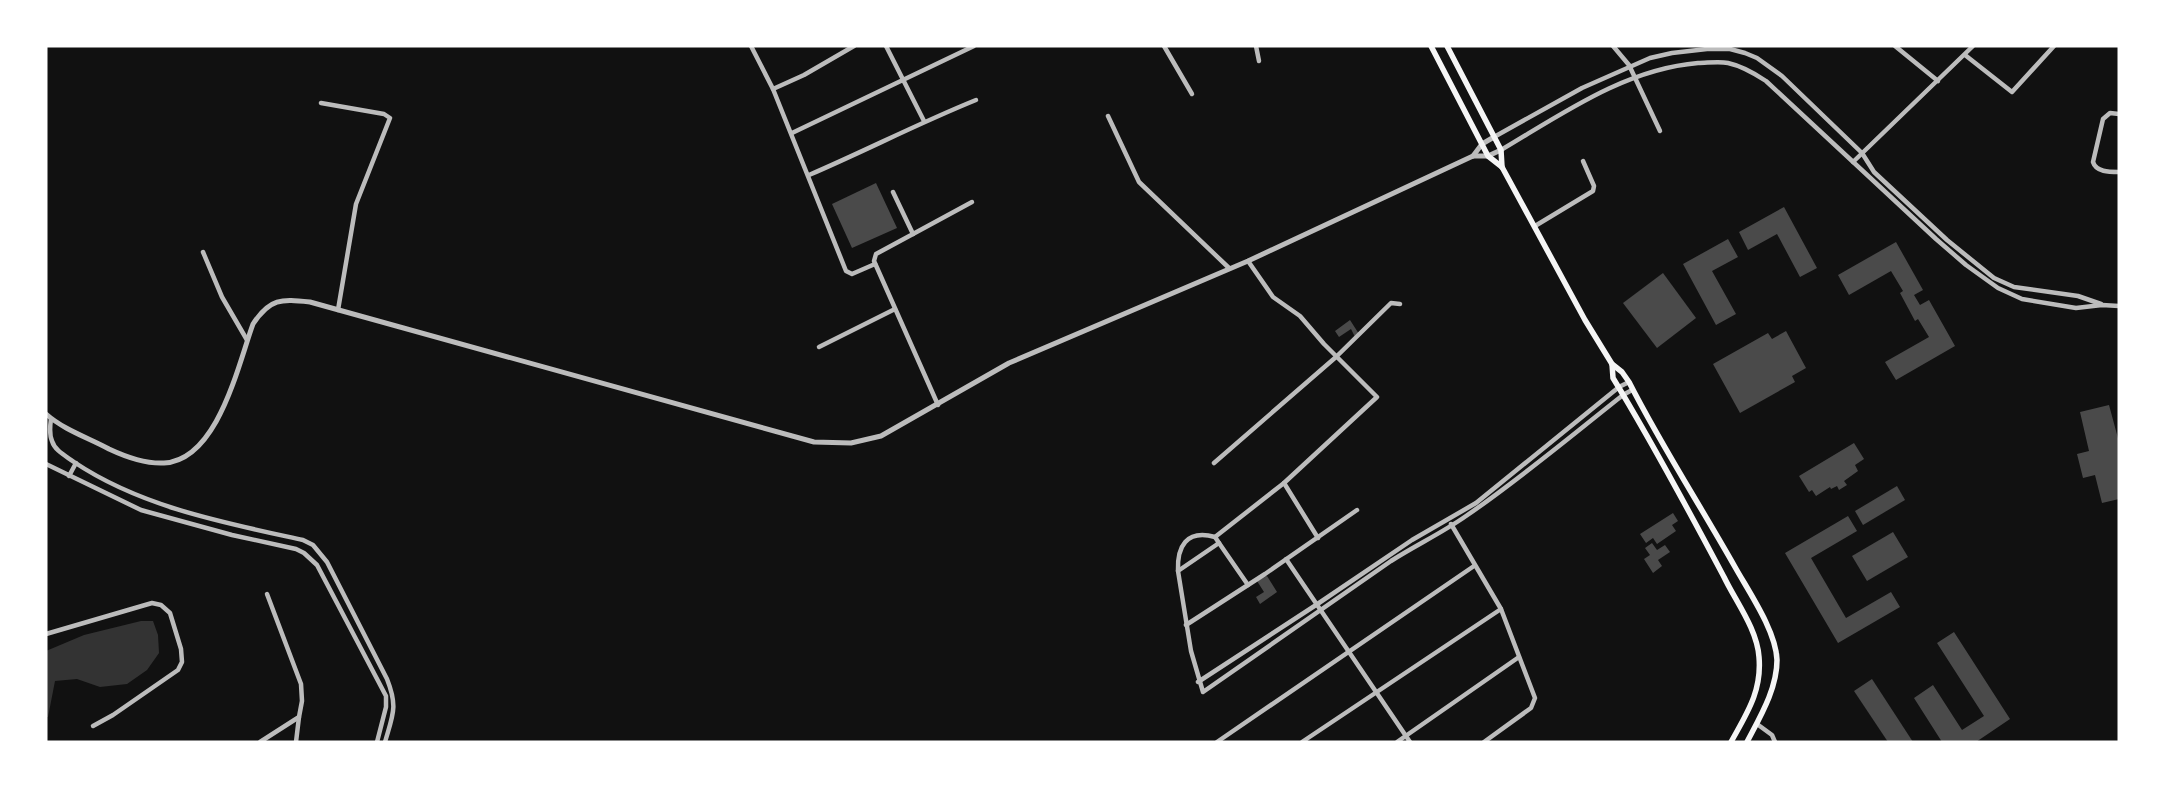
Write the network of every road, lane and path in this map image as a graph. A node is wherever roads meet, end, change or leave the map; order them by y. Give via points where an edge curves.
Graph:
1 (750, 46) edge
2 (854, 46) edge
3 (886, 46) edge
4 (974, 46) edge
5 (1164, 46) edge
6 (1256, 46) edge
7 (1431, 46) edge
8 (1447, 46) edge
9 (1613, 46) edge
10 (1895, 46) edge
11 (2054, 46) edge
12 (1971, 47) edge
13 (1965, 55) junction
14 (1259, 61) dead end
15 (1630, 65) junction
16 (1636, 78) junction
17 (902, 80) junction
18 (1938, 81) junction
19 (773, 89) junction
20 (1192, 94) dead end
21 (976, 100) dead end
22 (321, 103) dead end
23 (2119, 114) edge
24 (1108, 116) dead end
25 (924, 121) junction
26 (1660, 132) dead end
27 (792, 133) junction
28 (1494, 137) junction
29 (1482, 144) junction
30 (1501, 150) junction
31 (1862, 153) junction
32 (1473, 156) junction
33 (1488, 156) junction
34 (1583, 160) dead end
35 (1853, 162) junction
36 (1502, 167) junction
37 (2119, 172) edge
38 (809, 175) junction
39 (893, 192) dead end
40 (972, 202) dead end
41 (1535, 226) junction
42 (913, 234) junction
43 (203, 252) dead end
44 (1248, 260) junction
45 (875, 264) junction
46 (1229, 268) junction
47 (1400, 304) dead end
48 (2102, 305) junction
49 (2119, 306) edge
50 (895, 309) junction
51 (338, 310) junction
52 (247, 340) junction
53 (819, 347) dead end
54 (1336, 357) junction
55 (1612, 364) junction
56 (1629, 382) junction
57 (1618, 387) junction
58 (1632, 390) junction
59 (1622, 395) junction
60 (938, 406) junction
61 (46, 414) edge
62 (51, 419) junction
63 (76, 463) junction
64 (1214, 463) dead end
65 (46, 464) edge
66 (69, 476) junction
67 (1284, 483) junction
68 (1357, 510) dead end
69 (1448, 520) junction
70 (1452, 525) junction
71 (1215, 537) junction
72 (1318, 538) junction
73 (1219, 543) junction
74 (1286, 559) junction
75 (1474, 566) junction
76 (1178, 571) junction
77 (1248, 585) junction
78 (267, 594) dead end
79 (1316, 605) junction
80 (1501, 609) junction
81 (1320, 612) junction
82 (1186, 624) junction
83 (46, 634) edge
84 (1349, 651) junction
85 (1520, 657) junction
86 (1198, 682) junction
87 (1376, 692) junction
88 (299, 717) junction
89 (1757, 724) junction
90 (93, 726) dead end
91 (1406, 736) junction
92 (260, 742) edge
93 (296, 742) edge
94 (377, 742) edge
95 (385, 742) edge
96 (1217, 742) edge
97 (1302, 742) edge
98 (1397, 742) edge
99 (1410, 742) edge
100 (1484, 742) edge
101 (1732, 742) edge
102 (1747, 742) edge
103 (1775, 742) edge

1 - 19 street
2 - 19 street
3 - 17 street
4 - 17 street
5 - 20 street
6 - 14 street
7 - 29 main road
8 - 28 main road
9 - 15 street
10 - 18 street
11 - 13 street via 2012,92
12 - 13 street
13 - 18 street
15 - 16 street
15 - 28 street
15 - 31 street via 1672,53 1707,49 1745,53 1782,76
16 - 26 street
16 - 30 street via 1586,101
16 - 35 street via 1680,65 1727,62 1745,68 1766,81
17 - 25 street
17 - 27 street
18 - 31 street
19 - 27 street
21 - 25 street
22 - 51 street via 384,114 390,118 356,204
23 - 37 street via 2110,113 2103,119 2093,157 2097,168
24 - 46 street via 1139,182
25 - 38 street
27 - 38 street
28 - 29 street
28 - 30 main road
29 - 32 street
29 - 33 main road
30 - 33 street
30 - 36 main road
31 - 35 street
31 - 48 street via 1874,172 1947,240 1994,278 2014,287 2078,296
32 - 33 street
32 - 44 street
33 - 36 main road
34 - 41 street via 1593,191
35 - 48 street via 1966,265 2012,296 2076,308
36 - 41 main road
38 - 45 street via 846,271 852,274
39 - 42 street
40 - 42 street
41 - 55 main road
42 - 45 street via 876,254
43 - 52 street via 222,297
44 - 46 street
44 - 54 street via 1273,297 1300,316
45 - 50 street
46 - 60 street via 1009,363
47 - 54 street via 1391,303
48 - 49 street
50 - 53 street
50 - 60 street
51 - 52 street via 310,302 283,300 269,304 261,312
51 - 60 street via 814,442 852,443 881,436
52 - 62 street via 222,410 211,431 196,449 180,459 164,463 143,462
54 - 64 street
54 - 67 street via 1376,399
55 - 56 main road
55 - 57 main road via 1613,378
56 - 57 street
56 - 58 main road
57 - 59 main road
57 - 69 street via 1476,503
58 - 59 street
58 - 89 main road via 1748,590 1770,634 1777,658 1776,670 1767,704
59 - 70 street
59 - 101 main road via 1754,636 1760,680 1754,700
61 - 62 street
62 - 63 street via 52,442 59,452
63 - 66 street
63 - 95 street via 146,499 313,545 327,562 394,697 395,706
65 - 66 street
66 - 94 street via 141,510 296,549 310,557 386,696
67 - 71 street
67 - 72 street
68 - 72 street
69 - 70 street
69 - 79 street via 1412,540
70 - 75 street
70 - 81 street via 1391,561
71 - 73 street
71 - 76 street via 1198,536 1183,544 1178,552
72 - 74 street
73 - 76 street
73 - 77 street
74 - 77 street
74 - 79 street
75 - 80 street
75 - 84 street
76 - 82 street
77 - 82 street
78 - 88 street via 301,684
79 - 81 street
79 - 86 street
80 - 85 street
80 - 87 street
81 - 84 street
81 - 86 street via 1203,692
82 - 86 street
83 - 90 street via 152,603 170,612 182,662 178,670
84 - 87 street
84 - 96 street
85 - 91 street
85 - 100 street via 1534,694 1534,706
87 - 91 street
87 - 97 street
88 - 92 street
88 - 93 street
89 - 102 main road
89 - 103 street via 1772,735
91 - 98 street
91 - 99 street

